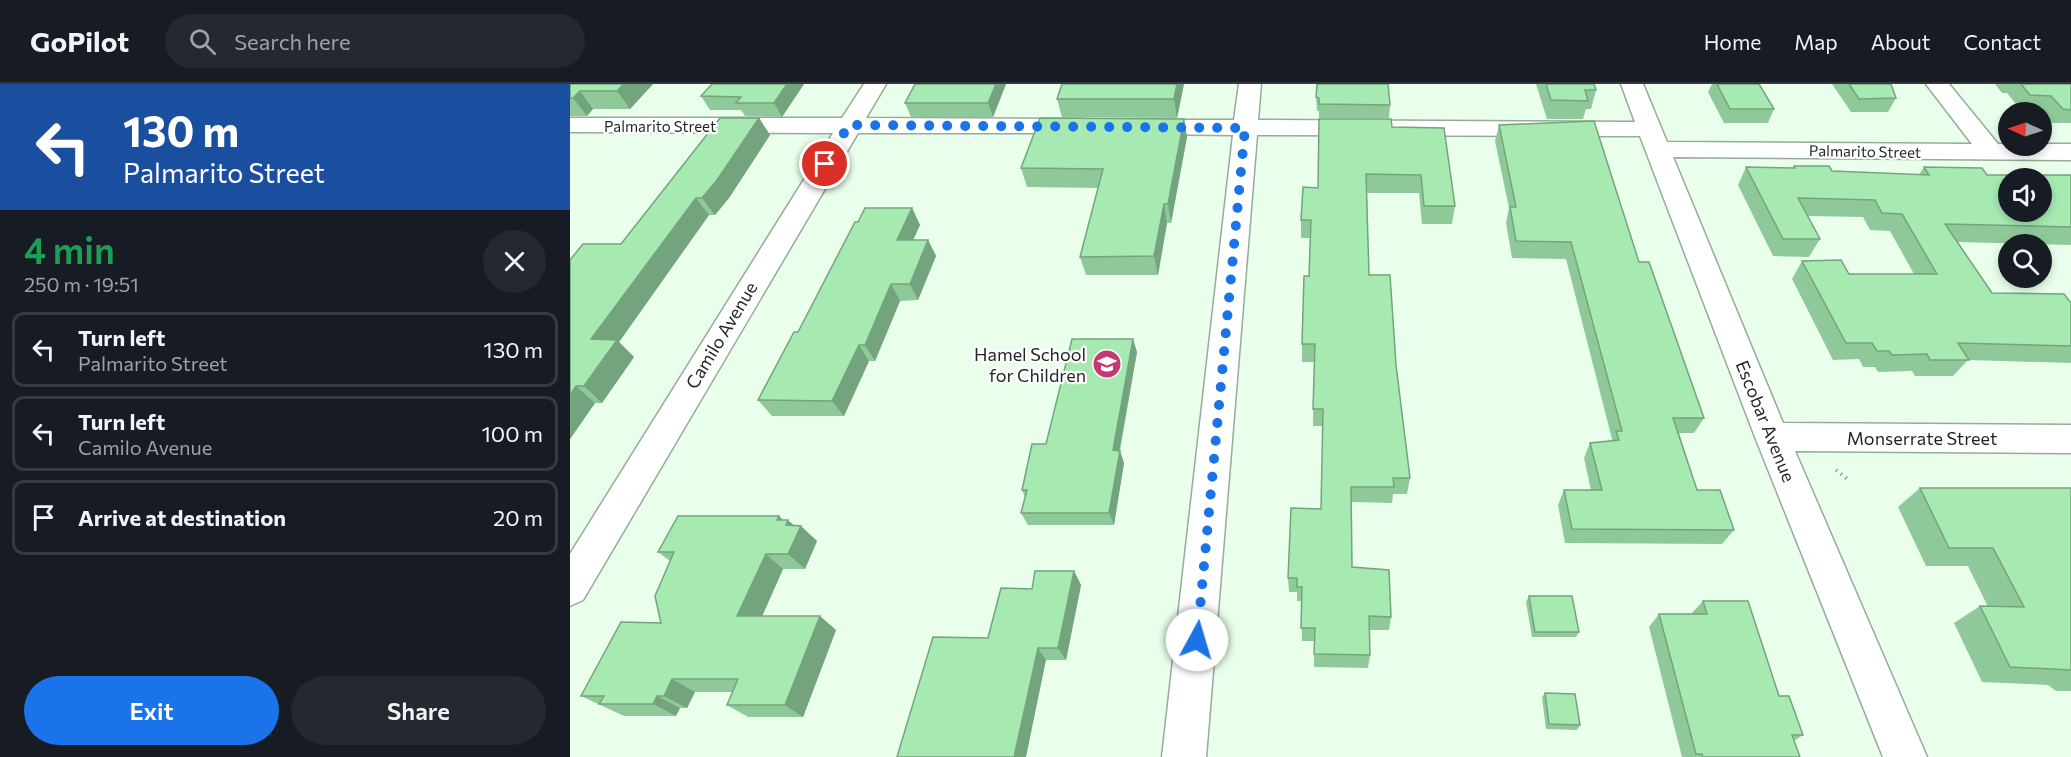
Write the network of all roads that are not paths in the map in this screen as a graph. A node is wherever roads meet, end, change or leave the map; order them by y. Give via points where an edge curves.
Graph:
1 (875, 84) edge
2 (1250, 84) edge
3 (1632, 84) edge
4 (1937, 84) edge
5 (570, 125) edge
6 (849, 125) junction
7 (1245, 128) junction
8 (1654, 139) junction
9 (1991, 152) junction
10 (2071, 152) edge
11 (1772, 437) junction
12 (2071, 439) edge
13 (570, 588) edge
14 (1184, 757) edge
15 (1905, 757) edge

1 - 6 street, Camilo Avenue
2 - 7 street
3 - 8 street, Escobar Avenue
4 - 9 street
5 - 6 street, Palmarito Street
6 - 7 street, Palmarito Street
6 - 13 street, Camilo Avenue
7 - 8 street, Palmarito Street
7 - 14 street
8 - 9 street, Palmarito Street
8 - 11 street, Escobar Avenue
9 - 10 street, Palmarito Street
11 - 12 street, Monserrate Street
11 - 15 street, Escobar Avenue

